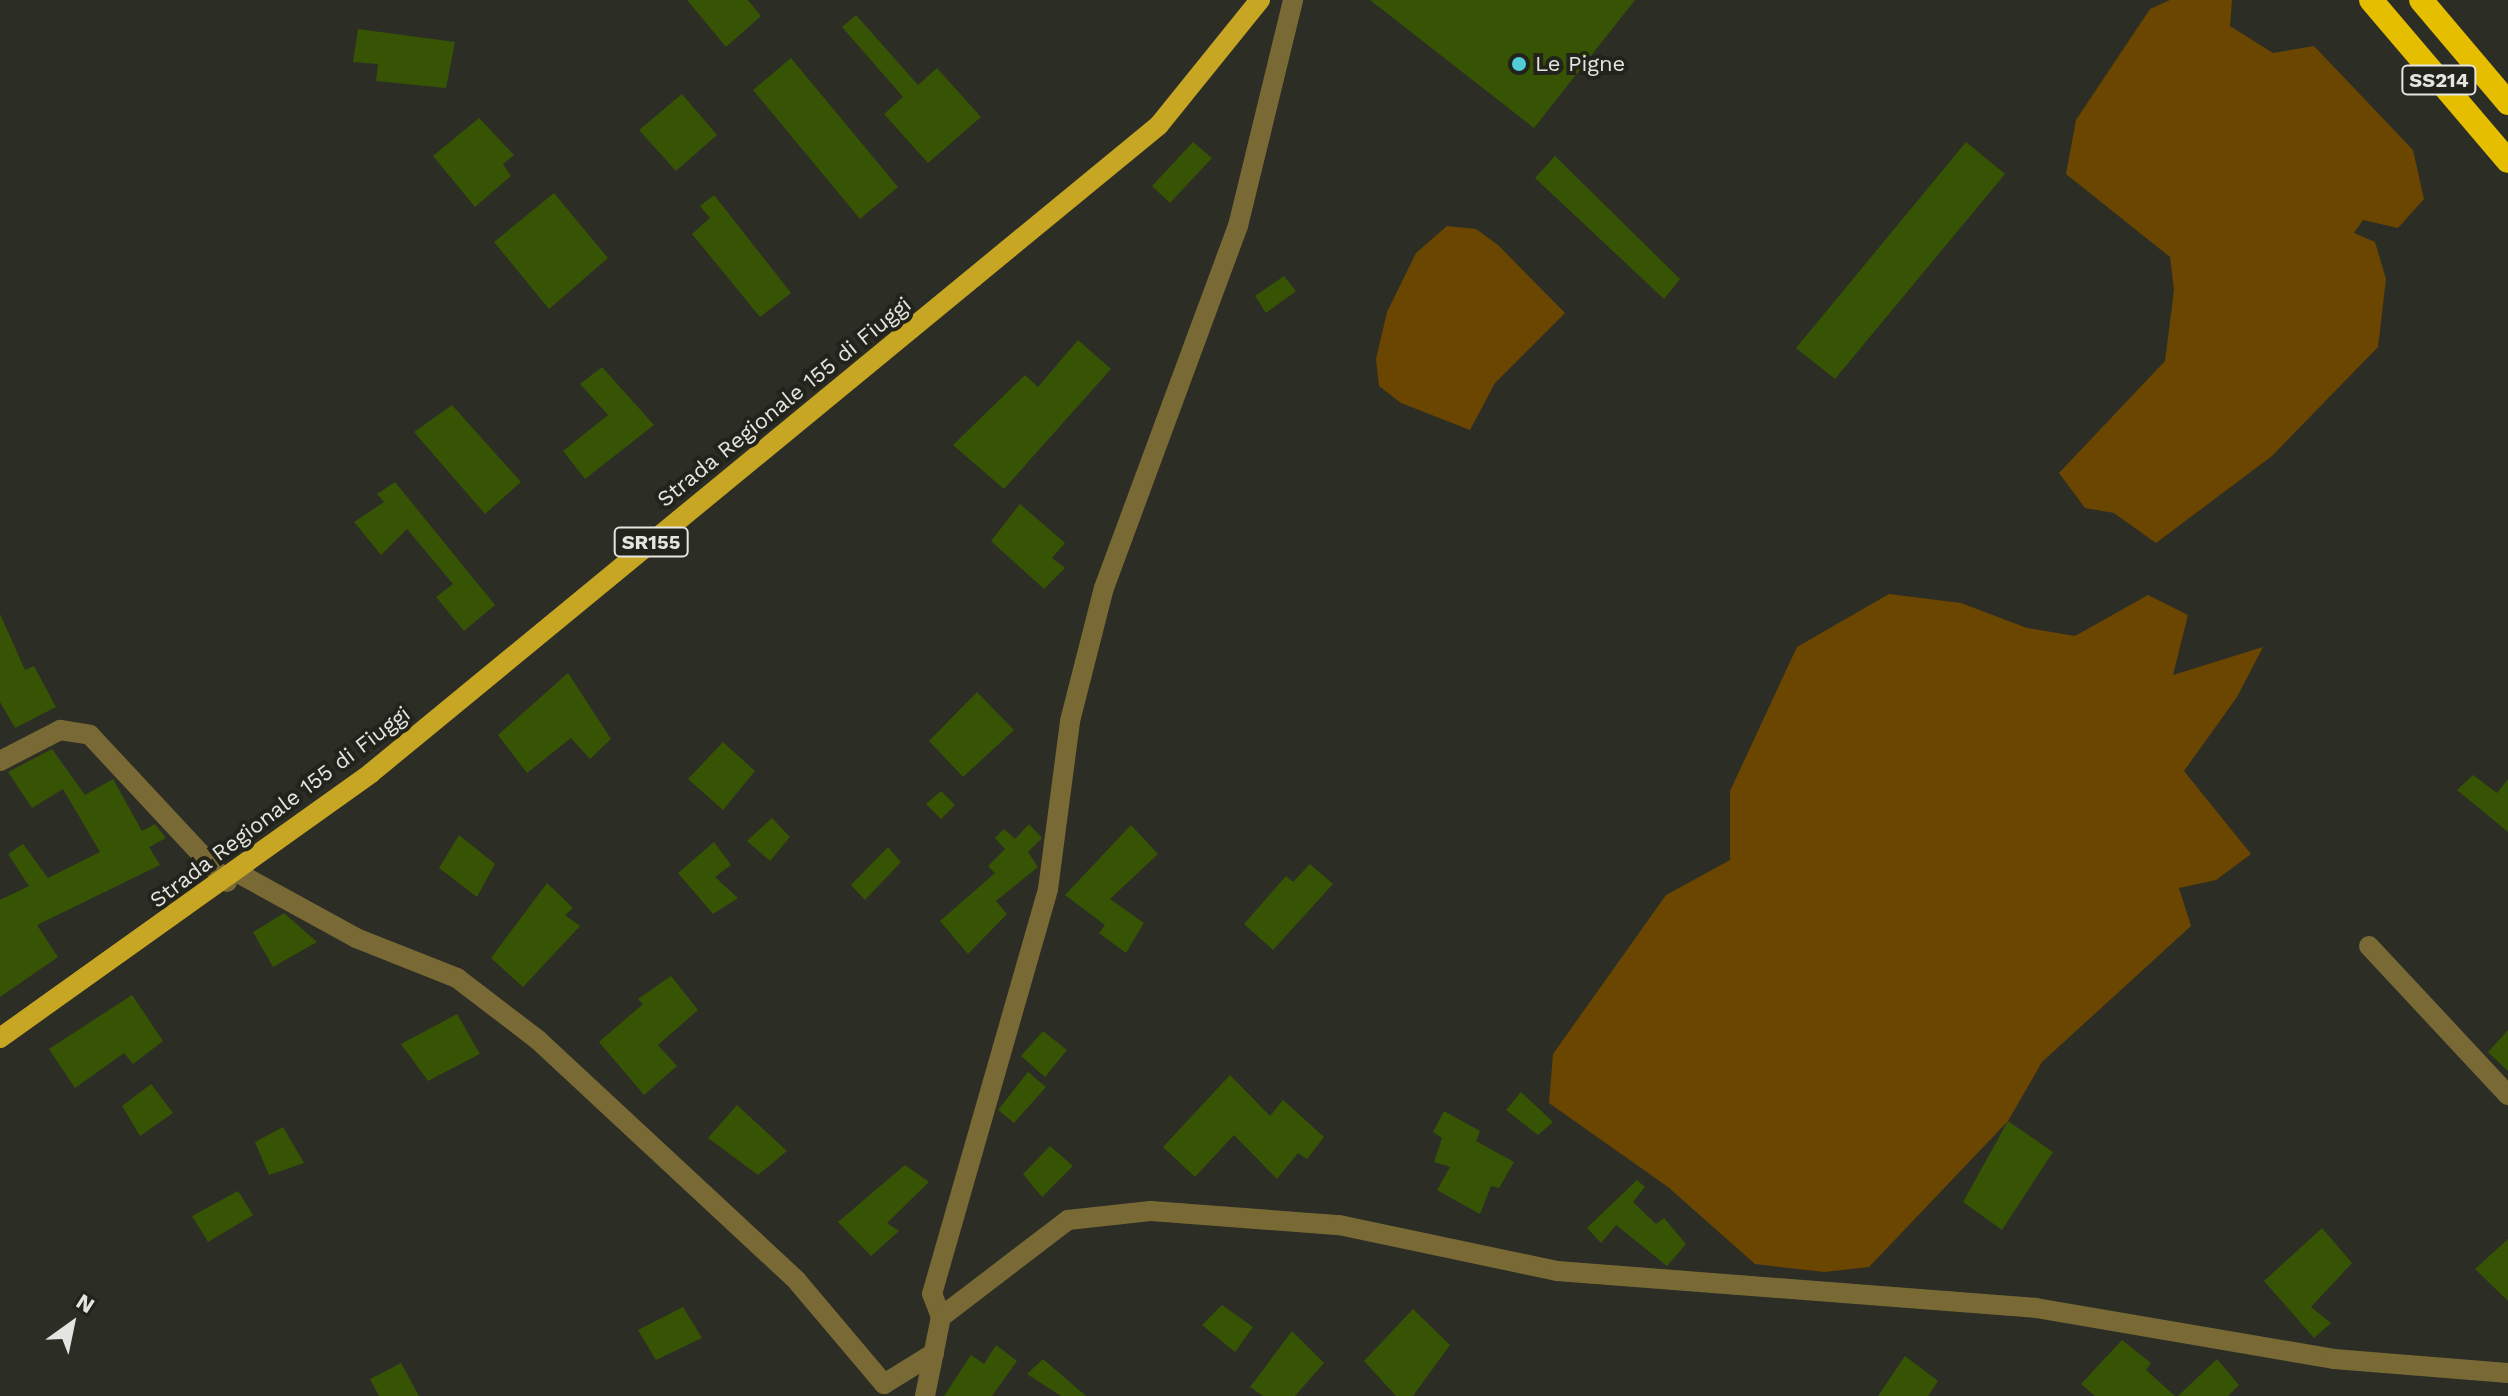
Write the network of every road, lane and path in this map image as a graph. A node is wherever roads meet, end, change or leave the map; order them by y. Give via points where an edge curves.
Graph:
1 (1260, 0) edge
2 (1293, 0) edge
3 (2371, 0) edge
4 (2421, 0) edge
5 (2508, 103) edge
6 (2508, 161) edge
7 (0, 761) edge
8 (232, 877) junction
9 (2369, 946) dead end
10 (0, 1038) edge
11 (2508, 1095) edge
12 (941, 1317) junction
13 (934, 1353) junction
14 (2508, 1373) edge
15 (925, 1396) edge

1 - 8 main road, Strada Regionale 155 di Fiuggi / SR155 via 1159,125 371,773
2 - 12 street via 1238,226 1104,588 1070,721 1048,889 932,1294
3 - 6 highway, SS214
4 - 5 highway, SS214
7 - 8 street via 60,730 90,735
8 - 10 main road, Strada Regionale 155 di Fiuggi / SR155
8 - 13 street via 356,938 457,978 547,1047 815,1299 884,1384
9 - 11 street
12 - 13 street
12 - 14 street via 1068,1220 1151,1211 1339,1225 1557,1271 2036,1308 2334,1359
13 - 15 street

